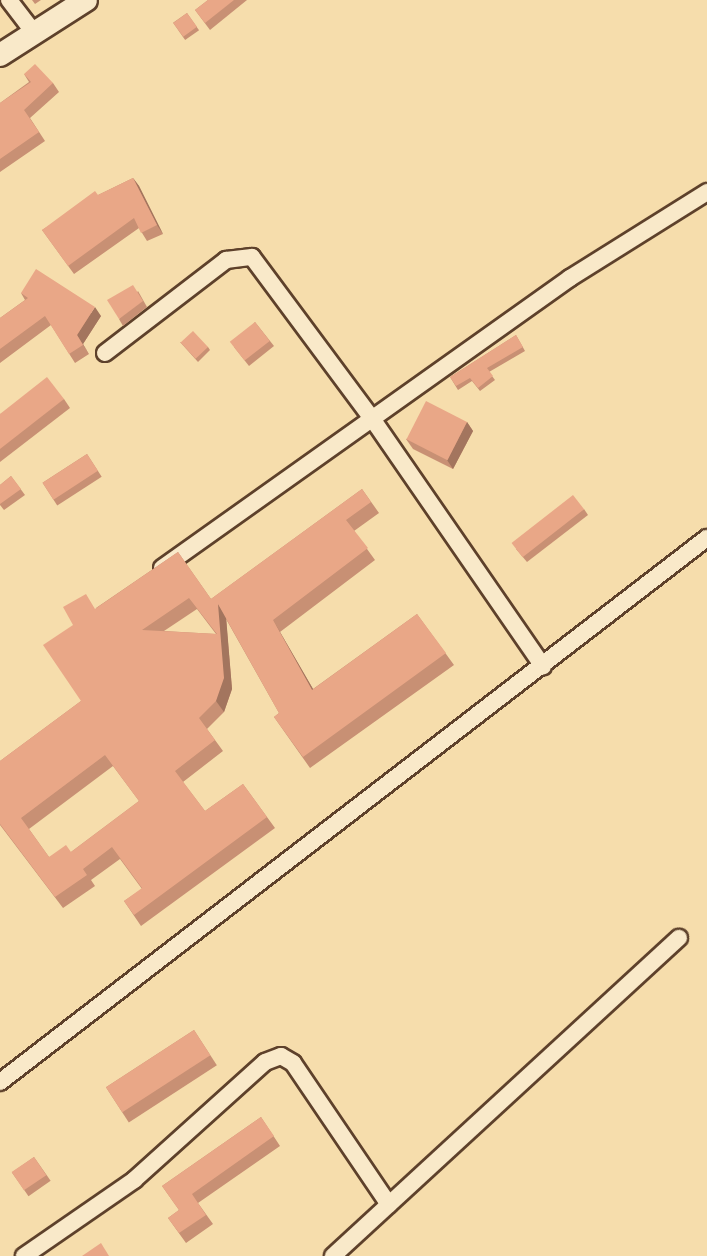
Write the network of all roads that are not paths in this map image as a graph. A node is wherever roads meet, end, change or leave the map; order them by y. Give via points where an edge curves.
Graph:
1 (9, 0) edge
2 (86, 0) edge
3 (35, 34) junction
4 (0, 56) edge
5 (707, 192) edge
6 (105, 353) dead end
7 (371, 417) junction
8 (707, 538) edge
9 (149, 577) edge
10 (543, 666) junction
11 (679, 938) dead end
12 (1, 1080) edge
13 (388, 1205) junction
14 (24, 1256) edge
15 (333, 1256) edge

1 - 3 street
2 - 3 street
3 - 4 street
5 - 7 street via 570,278
6 - 7 street via 226,260 252,257
7 - 9 street
7 - 10 street
8 - 10 street
10 - 12 street
11 - 13 street
13 - 14 street via 293,1063 281,1056 265,1062 134,1180
13 - 15 street

